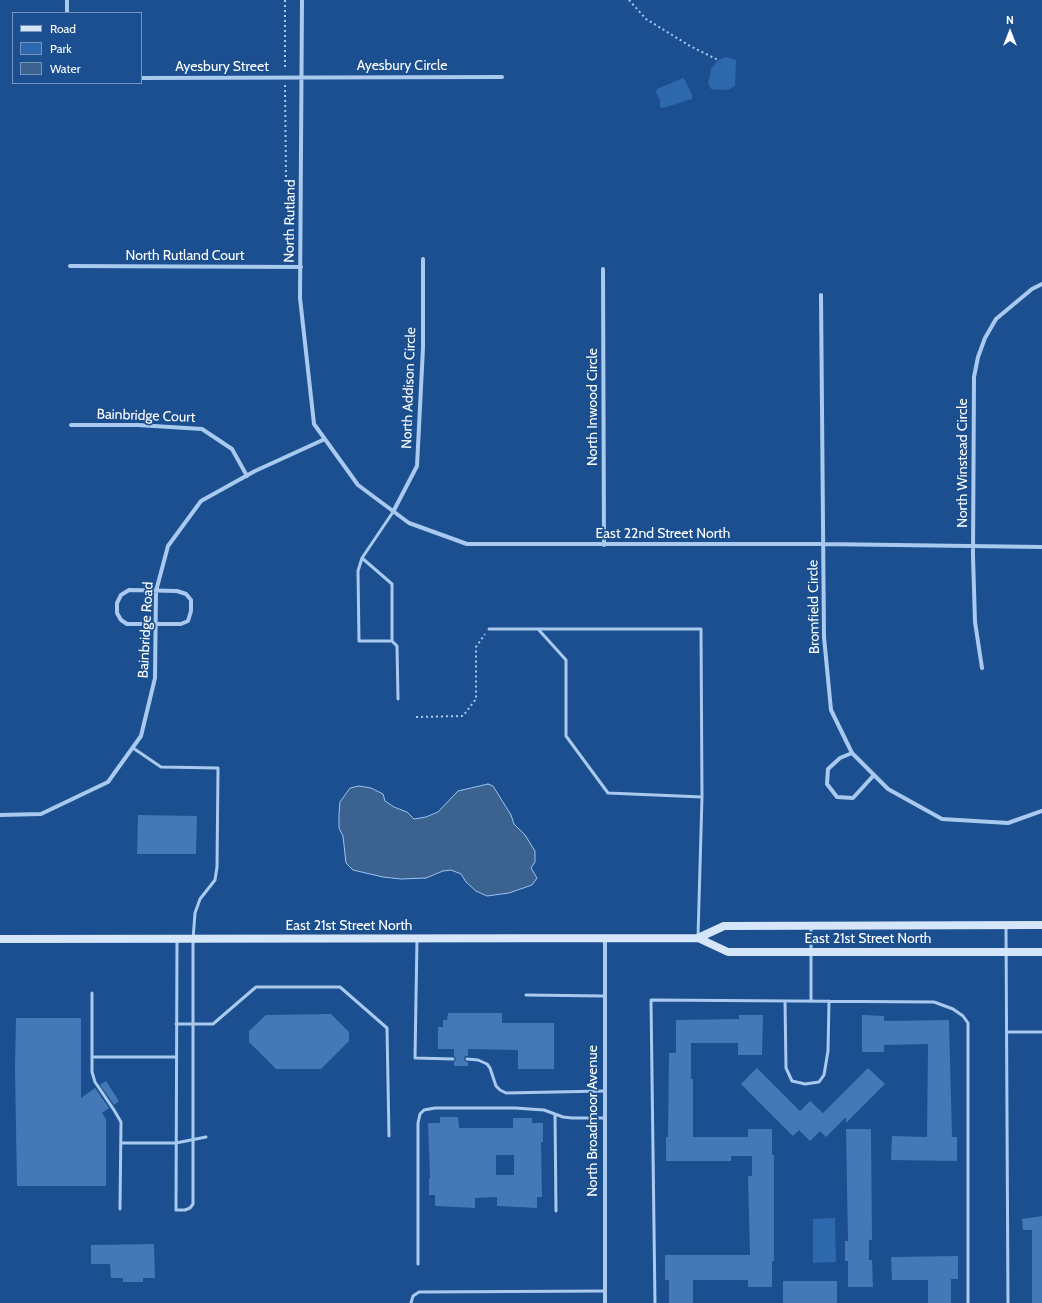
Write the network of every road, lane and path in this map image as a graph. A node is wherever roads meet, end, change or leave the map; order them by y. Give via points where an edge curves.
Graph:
1 (67, 0) edge
2 (285, 0) edge
3 (302, 0) edge
4 (629, 0) edge
5 (67, 12) edge
6 (718, 60) dead end
7 (502, 77) dead end
8 (142, 78) edge
9 (285, 78) junction
10 (302, 78) junction
11 (286, 177) dead end
12 (423, 259) dead end
13 (70, 266) dead end
14 (301, 267) junction
15 (603, 269) dead end
16 (1042, 284) edge
17 (821, 295) dead end
18 (71, 425) dead end
19 (325, 439) junction
20 (247, 476) junction
21 (394, 512) junction
22 (823, 544) junction
23 (604, 545) junction
24 (973, 546) junction
25 (1042, 547) edge
26 (362, 558) junction
27 (156, 591) junction
28 (156, 624) junction
29 (489, 629) joint
30 (538, 629) junction
31 (392, 641) junction
32 (982, 668) dead end
33 (398, 700) dead end
34 (416, 717) dead end
35 (132, 748) junction
36 (852, 753) junction
37 (874, 775) junction
38 (702, 797) junction
39 (1042, 812) edge
40 (0, 815) edge
41 (1006, 925) junction
42 (1042, 925) edge
43 (811, 926) junction
44 (698, 938) junction
45 (0, 939) edge
46 (177, 939) junction
47 (193, 939) junction
48 (417, 939) junction
49 (605, 939) junction
50 (811, 952) junction
51 (1006, 952) junction
52 (1042, 952) edge
53 (92, 993) dead end
54 (526, 995) dead end
55 (604, 996) junction
56 (785, 1001) junction
57 (811, 1001) junction
58 (829, 1001) junction
59 (176, 1024) junction
60 (193, 1024) junction
61 (1007, 1032) junction
62 (1042, 1032) edge
63 (92, 1057) junction
64 (176, 1057) junction
65 (453, 1059) dead end
66 (467, 1059) dead end
67 (604, 1091) junction
68 (555, 1114) junction
69 (604, 1118) junction
70 (389, 1136) dead end
71 (206, 1137) dead end
72 (193, 1138) junction
73 (120, 1143) junction
74 (176, 1143) junction
75 (120, 1209) dead end
76 (556, 1211) dead end
77 (418, 1264) dead end
78 (605, 1291) junction
79 (411, 1303) edge
80 (605, 1303) edge
81 (655, 1303) edge
82 (968, 1303) edge
83 (1008, 1303) edge

1 - 5 street
2 - 9 path
3 - 10 street, North Rutland
4 - 6 path via 646,18 690,46
7 - 10 street, Ayesbury Circle
8 - 9 street, Ayesbury Street
9 - 10 street, Ayesbury Street
9 - 11 path
10 - 14 street, North Rutland
12 - 21 street, North Addison Circle via 423,348 417,466
13 - 14 street, North Rutland Court
14 - 19 street, North Rutland via 300,298 314,424
15 - 23 street, North Inwood Circle
16 - 24 street, North Winstead Circle via 1032,289 996,319 978,357 974,377
17 - 22 street, Bromfield Circle
18 - 20 street, Bainbridge Court via 138,425 202,429 232,449
19 - 20 street, Bainbridge Road
19 - 21 street, East 22nd Street North via 358,485
20 - 27 street, Bainbridge Road via 202,501 168,546
21 - 23 street, East 22nd Street North via 409,523 467,544
21 - 26 lane
22 - 23 street, East 22nd Street North
22 - 24 street, East 22nd Street North
22 - 36 street, Bromfield Circle via 824,638 831,710
24 - 25 street, East 22nd Street North
24 - 32 street, North Winstead Circle via 975,622
26 - 31 lane via 392,584
26 - 31 lane via 358,571 358,641
27 - 28 street, Bainbridge Road
27 - 28 street via 177,591 186,594 191,600 188,621 181,624
27 - 28 street via 125,592 117,603 117,613 127,624
28 - 35 street, Bainbridge Road via 156,678 141,736
29 - 30 lane
29 - 34 path via 476,647 476,699 463,716
30 - 38 lane via 566,660 566,736 608,793
30 - 38 lane via 701,629
31 - 33 lane via 397,646
35 - 40 street, Bainbridge Road via 108,782 41,814
35 - 47 lane via 161,767 218,768 217,867 215,880 200,899 195,913
36 - 37 street, Bromfield Circle
36 - 37 street via 840,758 828,770 827,784 837,797 853,798
37 - 39 street, Bromfield Circle via 888,789 942,819 1008,823
38 - 44 lane
41 - 42 main road, East 21st Street North
41 - 43 main road, East 21st Street North
41 - 51 lane
43 - 44 main road, East 21st Street North via 724,926
43 - 50 lane
44 - 49 main road, East 21st Street North
44 - 50 main road, East 21st Street North via 728,952
45 - 46 main road, East 21st Street North
46 - 47 main road, East 21st Street North
46 - 59 lane
47 - 48 main road, East 21st Street North
47 - 60 lane
48 - 49 main road, East 21st Street North
48 - 65 lane via 415,1058
49 - 55 street, North Broadmoor Avenue
50 - 51 main road, East 21st Street North
50 - 57 lane
51 - 52 main road, East 21st Street North
51 - 61 lane
53 - 63 lane
54 - 55 lane
55 - 67 street, North Broadmoor Avenue
56 - 57 lane
56 - 58 lane via 786,1068 792,1081 805,1084 819,1082 824,1075 828,1051
56 - 81 lane via 651,1000
57 - 58 lane
58 - 82 lane via 934,1002 953,1009 964,1016 968,1023
59 - 60 lane
59 - 64 lane
60 - 70 lane via 212,1024 256,987 340,987 388,1028
60 - 72 lane
61 - 62 lane
61 - 83 lane
63 - 64 lane
63 - 73 lane via 95,1082 121,1122
64 - 74 lane
66 - 67 lane via 487,1064 496,1086 506,1093
67 - 69 street, North Broadmoor Avenue
68 - 69 lane via 572,1118
68 - 76 lane
68 - 77 lane via 544,1110 515,1108 435,1108 424,1110 420,1114
69 - 78 street, North Broadmoor Avenue
71 - 72 lane
72 - 74 lane
72 - 74 lane via 193,1204 185,1210 176,1210
73 - 74 lane
73 - 75 lane
78 - 79 lane via 419,1292 413,1296
78 - 80 street, North Broadmoor Avenue

